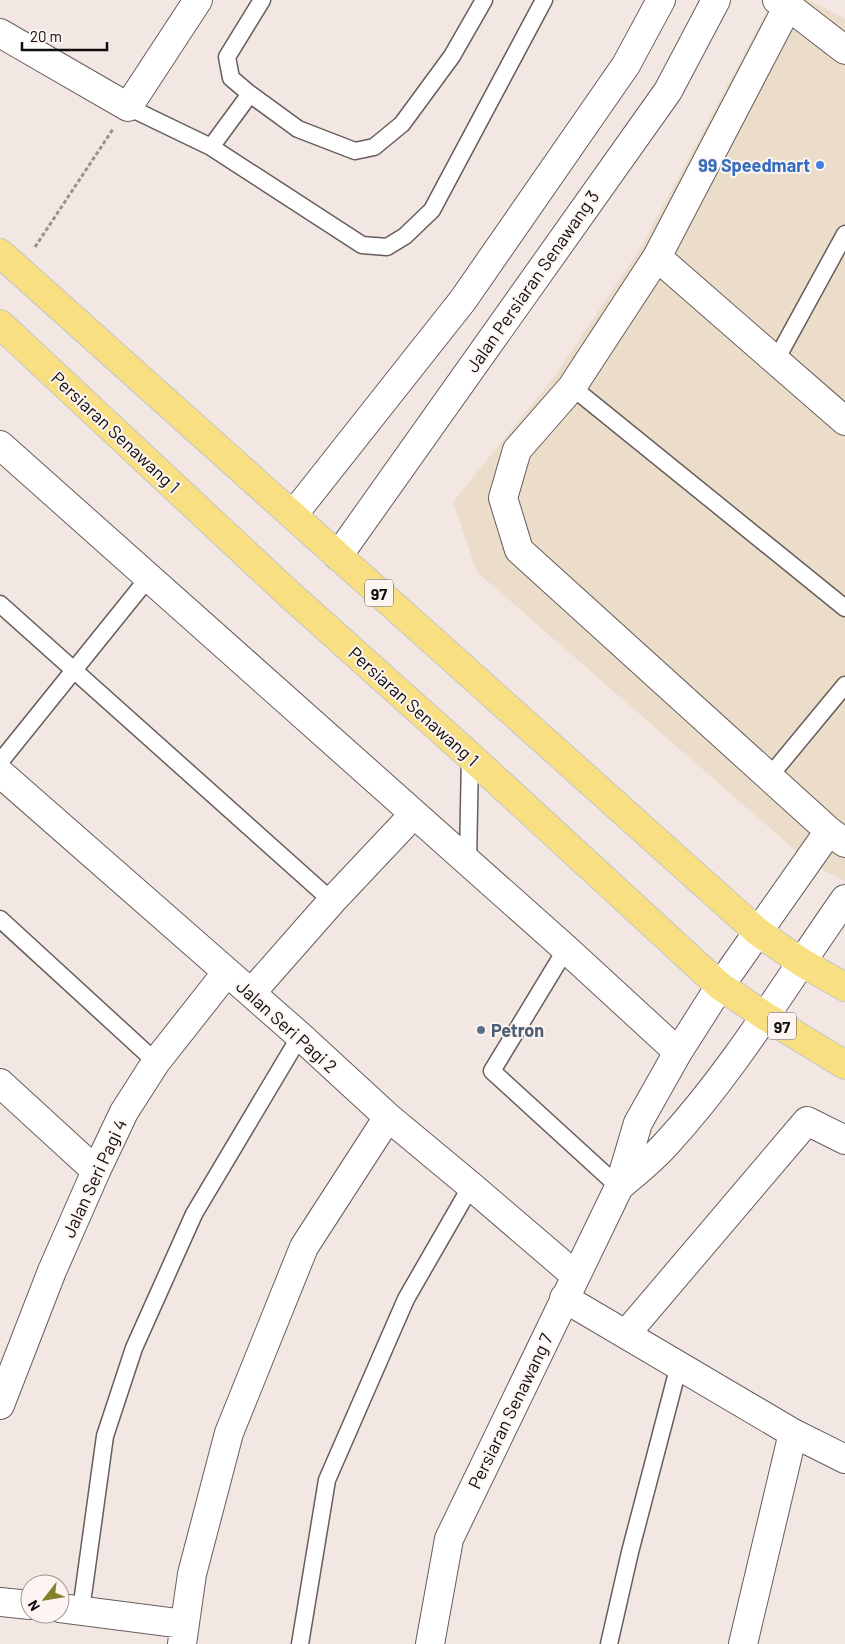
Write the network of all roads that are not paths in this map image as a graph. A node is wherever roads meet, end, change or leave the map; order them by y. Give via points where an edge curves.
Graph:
1 (198, 0) edge
2 (262, 0) edge
3 (484, 0) edge
4 (544, 0) edge
5 (661, 0) edge
6 (716, 0) edge
7 (783, 3) edge
8 (0, 33) edge
9 (845, 50) edge
10 (250, 94) junction
11 (128, 107) junction
12 (211, 147) junction
13 (845, 234) edge
14 (657, 258) junction
15 (10, 262) edge
16 (0, 324) edge
17 (776, 360) junction
18 (572, 387) junction
19 (845, 420) edge
20 (0, 445) edge
21 (293, 515) junction
22 (338, 556) junction
23 (149, 578) junction
24 (0, 604) edge
25 (845, 608) edge
26 (73, 670) junction
27 (845, 685) edge
28 (470, 756) junction
29 (0, 762) edge
30 (0, 773) edge
31 (769, 777) junction
32 (414, 814) junction
33 (837, 837) edge
34 (468, 861) junction
35 (845, 899) edge
36 (332, 901) junction
37 (0, 919) edge
38 (758, 932) junction
39 (566, 949) junction
40 (801, 962) junction
41 (227, 972) junction
42 (720, 986) junction
43 (845, 988) edge
44 (251, 993) junction
45 (765, 1016) junction
46 (300, 1036) junction
47 (678, 1052) junction
48 (156, 1062) junction
49 (845, 1065) edge
50 (0, 1084) edge
51 (388, 1118) junction
52 (845, 1140) edge
53 (96, 1171) junction
54 (472, 1186) junction
55 (619, 1187) junction
56 (570, 1287) junction
57 (626, 1334) junction
58 (679, 1365) junction
59 (7, 1371) edge
60 (0, 1405) edge
61 (793, 1433) junction
62 (845, 1459) edge
63 (0, 1602) edge
64 (20, 1604) edge
65 (71, 1609) edge
66 (183, 1634) edge
67 (300, 1644) edge
68 (430, 1644) edge
69 (609, 1644) edge
70 (743, 1644) edge

1 - 11 street
2 - 10 lane via 227,57 231,78
3 - 10 lane via 452,56 402,124 374,147 355,151 298,129
4 - 12 lane via 432,210 405,236 388,247 362,246
5 - 21 street via 626,66 463,300
6 - 22 street, Jalan Persiaran Senawang 3 via 668,91
7 - 9 street
7 - 14 street
8 - 11 street
10 - 12 lane
11 - 12 lane
13 - 17 lane
14 - 17 street
14 - 18 street
15 - 21 main road, 97
16 - 28 main road, Persiaran Senawang 1 / 97 via 289,594
17 - 19 street
18 - 25 lane
18 - 31 street via 517,450 502,498 520,550
20 - 23 street
21 - 22 main road, 97
22 - 38 main road, 97
23 - 26 lane
23 - 32 street
24 - 26 lane
26 - 29 lane
26 - 36 lane
27 - 31 lane
28 - 34 lane
28 - 42 main road, Persiaran Senawang 1 / 97
30 - 41 street, Jalan Seri Pagi 2
31 - 33 street
32 - 34 street
32 - 36 street
33 - 38 street
34 - 39 street
35 - 40 street
36 - 44 street
37 - 48 lane
38 - 40 main road, 97
38 - 42 street
39 - 47 street
39 - 55 lane via 492,1071
40 - 43 main road, 97
40 - 45 street
41 - 44 street, Jalan Seri Pagi 2
41 - 48 street, Jalan Seri Pagi 4
42 - 45 main road, Persiaran Senawang 1 / 97
42 - 47 street
44 - 46 street, Jalan Seri Pagi 2
45 - 49 main road, Persiaran Senawang 1 / 97
45 - 55 street via 715,1085 666,1144
46 - 51 street, Jalan Seri Pagi 2
46 - 65 lane via 194,1214 134,1348 105,1436
47 - 55 street via 638,1123
48 - 53 street, Jalan Seri Pagi 4 via 124,1112
50 - 53 street
51 - 54 street, Jalan Seri Pagi 2
51 - 66 street via 304,1247 229,1434 192,1574
52 - 57 street via 807,1121
53 - 59 street, Jalan Seri Pagi 4
54 - 56 street, Jalan Seri Pagi 2
54 - 67 lane via 406,1299 328,1480
55 - 56 street, Persiaran Senawang 7
56 - 57 street, Jalan Seri Pagi 2
56 - 68 street, Persiaran Senawang 7 via 449,1539
57 - 58 street, Jalan Seri Pagi 2
58 - 61 street, Jalan Seri Pagi 2
58 - 69 lane
59 - 60 street, Jalan Seri Pagi 4
61 - 62 street, Jalan Seri Pagi 2
61 - 70 street
63 - 64 street
65 - 66 street

